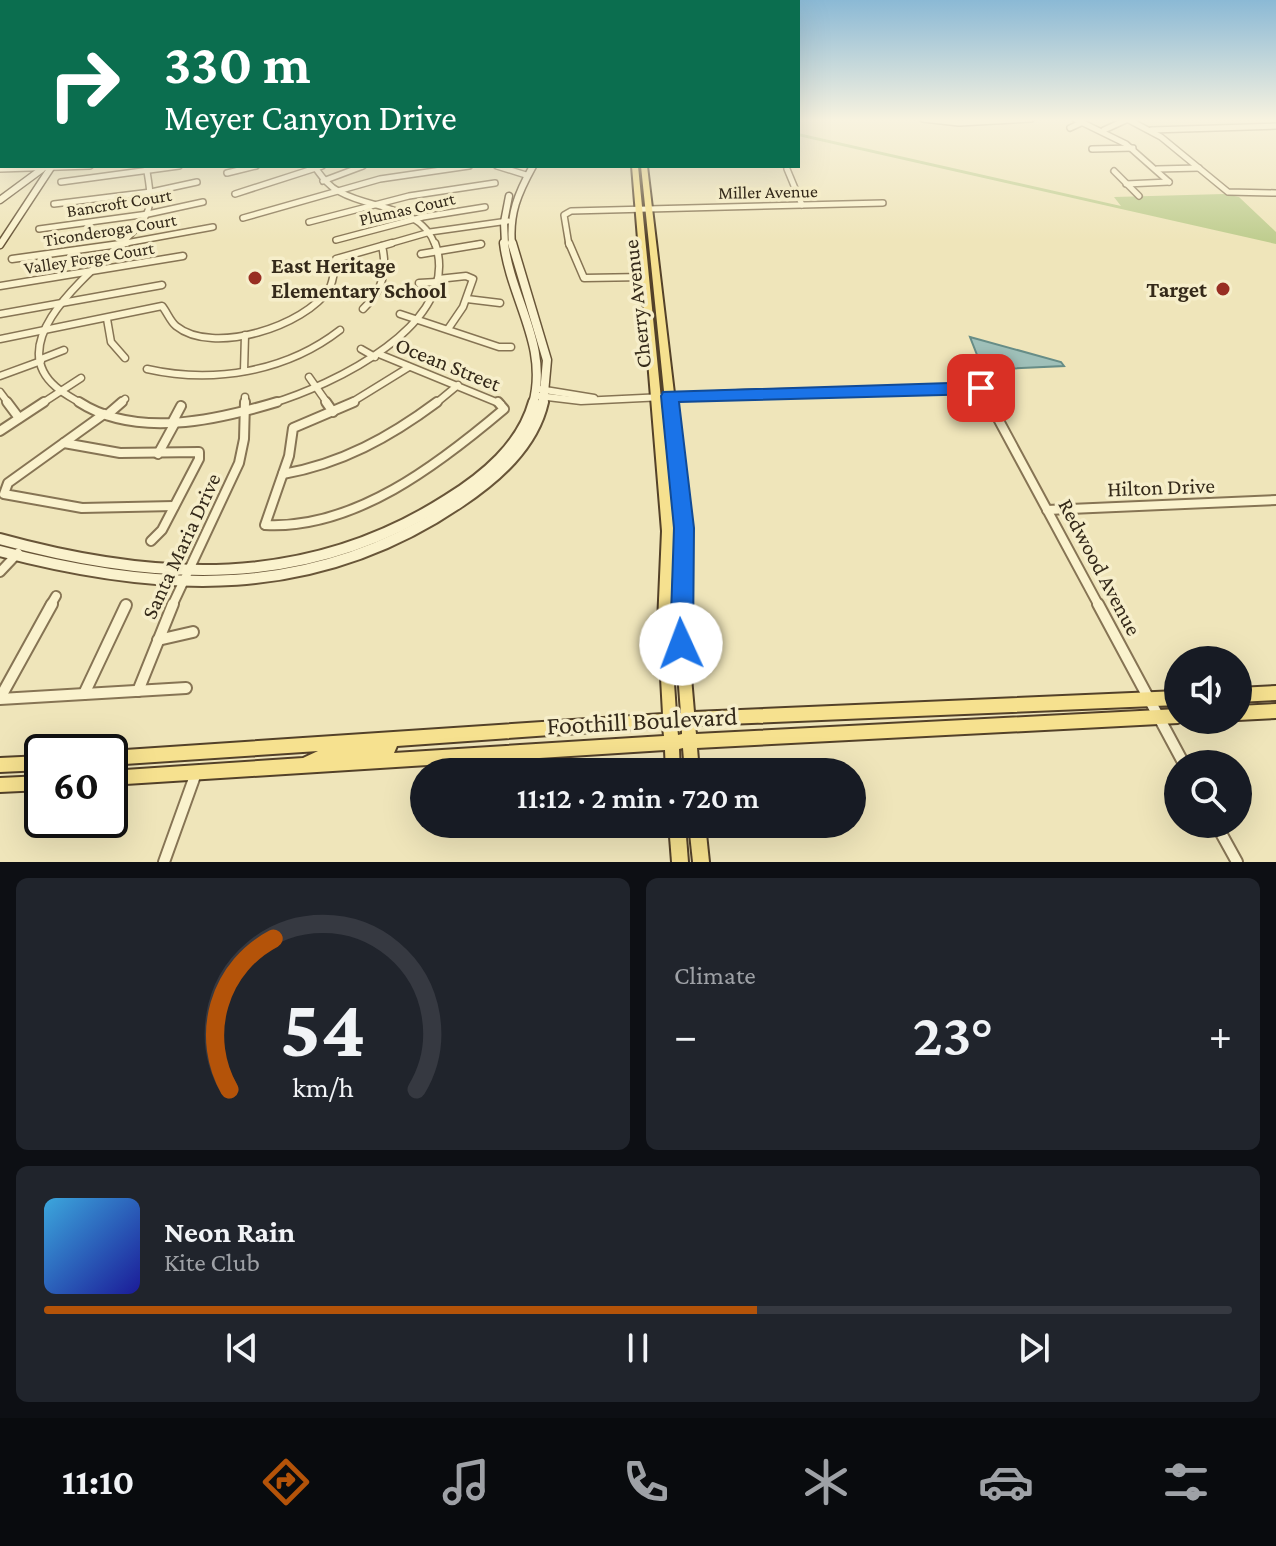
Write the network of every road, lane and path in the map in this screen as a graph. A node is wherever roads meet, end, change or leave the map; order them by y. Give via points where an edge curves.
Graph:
1 (1145, 159) edge
2 (1188, 159) edge
3 (47, 168) edge
4 (248, 168) edge
5 (314, 168) edge
6 (358, 168) edge
7 (402, 168) edge
8 (456, 168) edge
9 (503, 168) edge
10 (525, 168) edge
11 (531, 168) edge
12 (635, 168) edge
13 (644, 168) edge
14 (1199, 168) junction
15 (0, 169) edge
16 (145, 169) edge
17 (787, 169) dead end
18 (1156, 169) junction
19 (1114, 171) dead end
20 (227, 173) dead end
21 (523, 175) junction
22 (403, 176) junction
23 (323, 181) junction
24 (61, 182) dead end
25 (197, 182) dead end
26 (495, 183) dead end
27 (1126, 184) junction
28 (337, 191) junction
29 (151, 192) junction
30 (1276, 193) edge
31 (11, 194) junction
32 (235, 194) dead end
33 (1139, 196) dead end
34 (30, 199) junction
35 (0, 200) edge
36 (203, 202) dead end
37 (883, 203) dead end
38 (54, 204) dead end
39 (377, 205) junction
40 (802, 205) junction
41 (485, 207) dead end
42 (644, 209) junction
43 (148, 214) junction
44 (243, 218) dead end
45 (417, 218) junction
46 (309, 222) dead end
47 (506, 222) junction
48 (213, 227) dead end
49 (39, 229) dead end
50 (430, 232) junction
51 (336, 240) dead end
52 (122, 244) junction
53 (481, 244) dead end
54 (0, 245) edge
55 (382, 246) junction
56 (438, 250) junction
57 (421, 254) dead end
58 (183, 256) dead end
59 (12, 259) dead end
60 (88, 274) junction
61 (645, 277) junction
62 (438, 280) junction
63 (419, 283) dead end
64 (162, 285) dead end
65 (0, 286) edge
66 (467, 299) junction
67 (500, 303) dead end
68 (61, 306) junction
69 (363, 309) dead end
70 (0, 314) edge
71 (400, 314) dead end
72 (417, 318) junction
73 (107, 319) junction
74 (448, 329) junction
75 (340, 330) dead end
76 (44, 331) junction
77 (245, 335) junction
78 (0, 339) edge
79 (511, 347) dead end
80 (361, 349) dead end
81 (64, 350) dead end
82 (377, 356) junction
83 (125, 358) dead end
84 (41, 360) junction
85 (409, 367) junction
86 (147, 369) dead end
87 (244, 371) junction
88 (0, 376) edge
89 (309, 377) dead end
90 (81, 378) dead end
91 (458, 385) junction
92 (317, 389) junction
93 (61, 391) junction
94 (0, 392) edge
95 (541, 393) junction
96 (245, 397) dead end
97 (663, 397) junction
98 (125, 399) dead end
99 (181, 406) dead end
100 (245, 412) junction
101 (333, 412) junction
102 (105, 414) junction
103 (19, 418) junction
104 (175, 421) junction
105 (0, 431) edge
106 (64, 443) junction
107 (158, 454) junction
108 (283, 474) junction
109 (1276, 500) edge
110 (174, 506) junction
111 (1047, 510) junction
112 (0, 539) edge
113 (151, 541) dead end
114 (24, 547) junction
115 (0, 551) edge
116 (16, 556) junction
117 (0, 572) edge
118 (188, 574) junction
119 (56, 596) dead end
120 (126, 605) dead end
121 (193, 632) dead end
122 (158, 640) junction
123 (186, 688) dead end
124 (138, 691) junction
125 (1276, 693) edge
126 (84, 694) junction
127 (1252, 694) edge
128 (0, 699) edge
129 (1164, 699) edge
130 (1149, 700) junction
131 (1276, 711) edge
132 (1252, 712) edge
133 (1159, 717) junction
134 (1164, 717) edge
135 (688, 719) junction
136 (669, 720) junction
137 (391, 740) junction
138 (689, 741) junction
139 (671, 743) junction
140 (1177, 750) edge
141 (128, 757) edge
142 (672, 758) edge
143 (691, 758) edge
144 (24, 764) edge
145 (0, 765) edge
146 (299, 765) junction
147 (196, 773) junction
148 (128, 777) edge
149 (24, 784) edge
150 (0, 785) edge
151 (678, 838) edge
152 (698, 838) edge
153 (1224, 838) edge
154 (164, 862) edge
155 (680, 862) edge
156 (701, 862) edge
157 (1237, 862) edge

1 - 18 street
2 - 14 street
3 - 15 street
3 - 31 street
3 - 34 street
4 - 20 street
5 - 23 street
5 - 32 street
6 - 23 street
7 - 22 street
8 - 22 street
9 - 21 street
10 - 21 street
11 - 21 street
12 - 42 main road, Cherry Avenue
13 - 42 main road, Cherry Avenue
14 - 18 street
14 - 30 street via 1230,193
16 - 24 street
16 - 29 street
17 - 40 street
18 - 27 street via 1169,182
19 - 27 street
21 - 47 street via 509,195
22 - 28 street
23 - 28 street
25 - 29 street
26 - 39 street
27 - 33 street
28 - 39 street
28 - 44 street
29 - 38 street
29 - 43 street
31 - 34 street via 28,190
31 - 35 street
34 - 54 street
36 - 43 street, Bancroft Court
37 - 40 street, Miller Avenue
39 - 45 street
39 - 46 street
40 - 42 street, Miller Avenue
41 - 45 street, Plumas Court
42 - 61 main road, Cherry Avenue
42 - 61 street, Miller Avenue via 567,212 563,218 584,278
42 - 97 main road, Cherry Avenue
43 - 49 street, Bancroft Court
43 - 52 street
45 - 50 street
45 - 51 street, Plumas Court
47 - 50 street
47 - 95 street via 502,242 533,341
48 - 52 street, Ticonderoga Court
50 - 55 street
50 - 56 street
52 - 59 street, Ticonderoga Court
52 - 60 street
53 - 56 street
55 - 69 street via 384,280
55 - 77 street via 336,259 332,284 313,305 278,325
56 - 57 street
56 - 62 street
58 - 60 street, Valley Forge Court
60 - 65 street, Valley Forge Court
60 - 68 street
61 - 97 main road, Cherry Avenue
62 - 63 street
62 - 66 street via 473,277
62 - 72 street
64 - 68 street
66 - 67 street
66 - 74 street
68 - 70 street
68 - 76 street
71 - 72 street
72 - 74 street
72 - 82 street
73 - 76 street
73 - 77 street via 162,306 173,325 191,334
73 - 83 street via 111,342
74 - 79 street
75 - 87 street via 297,354
76 - 78 street
76 - 84 street
77 - 87 street
80 - 82 street, Ocean Street
81 - 84 street
82 - 85 street, Ocean Street
82 - 92 street
84 - 88 street
84 - 93 street
85 - 91 street, Ocean Street
85 - 101 street
86 - 87 street via 191,376
89 - 92 street
90 - 93 street
91 - 108 street via 379,439 322,466
91 - 108 street, Ocean Street via 504,406 451,451 378,495 317,521 265,525
92 - 100 street
92 - 101 street
93 - 102 street
93 - 103 street
94 - 103 street
95 - 97 street via 581,401
95 - 118 street via 531,434 506,466 461,502 401,537 355,558 300,572
96 - 100 street, Santa Maria Drive
97 - 111 street, Redwood Avenue via 981,388
97 - 135 main road, Cherry Avenue via 684,528 680,619
97 - 136 main road, Cherry Avenue
98 - 102 street
99 - 104 street
100 - 104 street
100 - 118 street, Santa Maria Drive via 239,463
101 - 108 street via 293,428
102 - 104 street
102 - 106 street
103 - 105 street
104 - 107 street
106 - 107 street
106 - 110 street via 4,494 58,506
107 - 110 street via 199,452
109 - 111 street, Hilton Drive
110 - 113 street
111 - 130 street, Redwood Avenue
112 - 114 street
114 - 116 street
114 - 118 street
115 - 116 street
116 - 117 street
116 - 118 street via 96,572
118 - 122 street, Santa Maria Drive
119 - 128 street
120 - 126 street
121 - 122 street
122 - 124 street, Santa Maria Drive
123 - 124 street
124 - 126 street
125 - 127 main road
126 - 128 street
129 - 130 main road, Foothill Boulevard
130 - 133 street, Redwood Avenue
130 - 135 main road, Foothill Boulevard
131 - 132 main road
133 - 134 main road, Foothill Boulevard
133 - 138 main road, Foothill Boulevard
133 - 140 street, Redwood Avenue
135 - 136 main road, Foothill Boulevard
135 - 138 main road, Cherry Avenue
136 - 137 main road, Foothill Boulevard
136 - 139 main road, Cherry Avenue
137 - 141 main road, Foothill Boulevard
137 - 146 main road via 381,752 323,756
138 - 139 main road, Foothill Boulevard
138 - 143 main road, Cherry Avenue
139 - 142 main road, Cherry Avenue
139 - 146 main road, Foothill Boulevard
144 - 145 main road
146 - 147 main road, Foothill Boulevard
147 - 148 main road, Foothill Boulevard
147 - 154 street
149 - 150 main road
151 - 155 main road
152 - 156 main road
153 - 157 street

